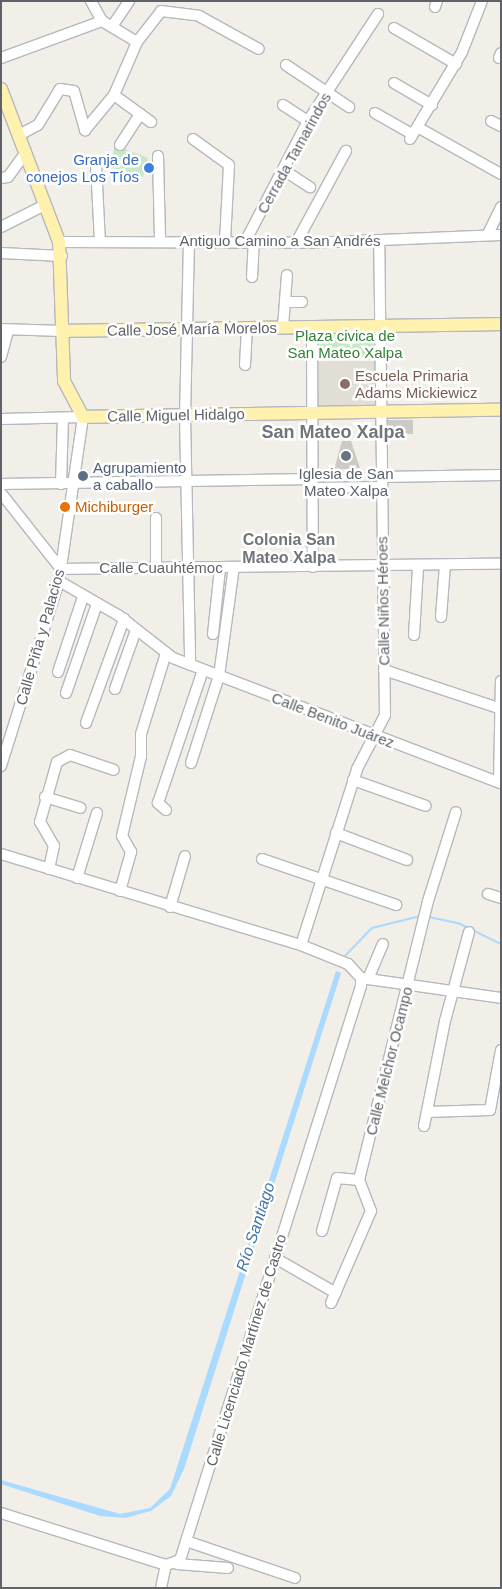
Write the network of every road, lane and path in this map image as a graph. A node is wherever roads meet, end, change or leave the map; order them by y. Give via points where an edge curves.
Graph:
1 (128, 1) edge
2 (482, 1) edge
3 (91, 3) edge
4 (378, 14) dead end
5 (102, 21) junction
6 (113, 25) junction
7 (394, 28) dead end
8 (137, 42) junction
9 (259, 49) dead end
10 (1, 58) edge
11 (286, 64) dead end
12 (456, 64) junction
13 (394, 83) dead end
14 (1, 88) edge
15 (327, 92) junction
16 (114, 95) junction
17 (283, 104) dead end
18 (432, 104) junction
19 (349, 107) dead end
20 (375, 113) dead end
21 (140, 114) junction
22 (491, 121) dead end
23 (151, 122) dead end
24 (308, 122) junction
25 (501, 126) edge
26 (414, 134) junction
27 (19, 135) junction
28 (193, 139) dead end
29 (120, 145) dead end
30 (346, 151) dead end
31 (25, 154) junction
32 (158, 156) dead end
33 (96, 164) dead end
34 (285, 171) junction
35 (501, 174) edge
36 (1, 178) edge
37 (310, 187) dead end
38 (46, 205) junction
39 (501, 207) edge
40 (1, 227) edge
41 (488, 234) junction
42 (501, 235) edge
43 (160, 240) junction
44 (189, 241) junction
45 (225, 241) junction
46 (379, 241) junction
47 (59, 242) junction
48 (100, 242) junction
49 (249, 242) junction
50 (296, 243) junction
51 (1, 253) edge
52 (62, 256) junction
53 (287, 275) dead end
54 (252, 277) dead end
55 (285, 302) junction
56 (302, 302) dead end
57 (501, 324) edge
58 (377, 325) junction
59 (312, 326) junction
60 (283, 327) junction
61 (186, 328) junction
62 (248, 328) junction
63 (5, 330) edge
64 (63, 331) junction
65 (1, 357) edge
66 (245, 365) dead end
67 (501, 410) edge
68 (311, 412) junction
69 (380, 412) junction
70 (185, 416) junction
71 (82, 417) junction
72 (63, 418) junction
73 (1, 419) edge
74 (501, 475) edge
75 (186, 481) junction
76 (382, 482) junction
77 (312, 483) junction
78 (1, 484) edge
79 (60, 484) junction
80 (72, 484) junction
81 (1, 493) edge
82 (156, 518) dead end
83 (501, 564) edge
84 (445, 565) junction
85 (382, 566) junction
86 (313, 567) junction
87 (418, 567) junction
88 (156, 568) junction
89 (188, 568) junction
90 (220, 568) junction
91 (234, 568) junction
92 (61, 569) junction
93 (59, 581) junction
94 (84, 597) junction
95 (97, 604) junction
96 (442, 617) dead end
97 (124, 619) junction
98 (136, 630) junction
99 (213, 634) dead end
100 (414, 635) dead end
101 (166, 653) junction
102 (190, 665) junction
103 (203, 670) junction
104 (384, 670) junction
105 (58, 672) dead end
106 (219, 676) junction
107 (501, 680) edge
108 (115, 689) dead end
109 (66, 693) dead end
110 (501, 709) edge
111 (86, 723) dead end
112 (377, 737) junction
113 (190, 763) dead end
114 (1, 766) edge
115 (114, 770) dead end
116 (353, 780) junction
117 (500, 782) edge
118 (45, 798) junction
119 (426, 806) dead end
120 (80, 808) dead end
121 (166, 810) dead end
122 (456, 812) dead end
123 (96, 813) dead end
124 (336, 833) junction
125 (1, 854) edge
126 (185, 856) dead end
127 (262, 859) dead end
128 (408, 860) dead end
129 (49, 869) junction
130 (77, 878) junction
131 (320, 880) junction
132 (120, 891) junction
133 (488, 894) dead end
134 (501, 898) edge
135 (396, 905) dead end
136 (170, 907) junction
137 (469, 932) dead end
138 (383, 944) dead end
139 (302, 946) junction
140 (364, 978) junction
141 (408, 985) junction
142 (454, 992) junction
143 (501, 998) edge
144 (501, 1050) edge
145 (427, 1112) junction
146 (424, 1126) dead end
147 (359, 1180) junction
148 (322, 1231) dead end
149 (275, 1258) junction
150 (1, 1514) edge
151 (186, 1541) junction
152 (178, 1564) junction
153 (166, 1565) junction
154 (228, 1568) dead end
155 (295, 1578) dead end
156 (161, 1588) edge

1 - 6 street
2 - 12 street
3 - 5 street
4 - 15 street, Cerrada Tamarindos
5 - 6 street
5 - 10 street
6 - 8 street
7 - 12 street
8 - 9 street via 160,12 199,16
8 - 16 street
11 - 15 street
12 - 18 street
13 - 18 street
14 - 27 main road
15 - 19 street
15 - 24 street, Cerrada Tamarindos
16 - 21 street
16 - 27 street via 85,130 74,91 60,89 38,125
17 - 24 street
18 - 26 street
20 - 26 street
21 - 23 street
21 - 29 street
22 - 25 street
24 - 34 street, Cerrada Tamarindos
26 - 35 street
27 - 31 main road
28 - 45 street via 228,165
30 - 50 street
31 - 36 street via 8,177
31 - 38 main road
32 - 43 street
33 - 48 street
34 - 37 street
34 - 49 street, Cerrada Tamarindos
38 - 40 street
38 - 47 main road
39 - 41 street
41 - 42 street, Antiguo Camino a San Andrés
41 - 46 street, Antiguo Camino a San Andrés
43 - 44 street, Antiguo Camino a San Andrés
43 - 48 street, Antiguo Camino a San Andrés
44 - 45 street, Antiguo Camino a San Andrés
44 - 61 street
45 - 49 street, Antiguo Camino a San Andrés
46 - 50 street, Antiguo Camino a San Andrés
46 - 58 street, Calle Niños Héroes
47 - 48 street, Antiguo Camino a San Andrés
47 - 52 main road
49 - 50 street, Antiguo Camino a San Andrés
49 - 54 street
51 - 52 street
52 - 64 main road
53 - 55 street
55 - 56 street
55 - 60 street
57 - 58 main road, Calle José María Morelos
58 - 59 main road, Calle José María Morelos
58 - 69 street, Calle Niños Héroes
59 - 60 main road, Calle José María Morelos
59 - 68 street
60 - 62 main road, Calle José María Morelos
61 - 62 main road, Calle José María Morelos
61 - 64 main road, Calle José María Morelos
61 - 70 street
62 - 66 street
63 - 64 street
63 - 65 street
64 - 71 main road via 64,381
67 - 69 main road, Calle Miguel Hidalgo
68 - 69 main road, Calle Miguel Hidalgo
68 - 70 main road, Calle Miguel Hidalgo
68 - 77 street
69 - 76 street, Calle Niños Héroes
70 - 71 main road, Calle Miguel Hidalgo
70 - 75 street
71 - 72 street, Calle Miguel Hidalgo
71 - 80 street, Calle Piña y Palacios
72 - 73 street, Calle Miguel Hidalgo
72 - 79 street
74 - 76 street
75 - 77 street
75 - 80 street
75 - 89 street
76 - 77 street
76 - 85 street, Calle Niños Héroes
77 - 86 street
78 - 79 street
79 - 80 street
80 - 92 street, Calle Piña y Palacios
81 - 92 street
82 - 88 street
83 - 84 street, Calle Cuauhtémoc
84 - 87 street, Calle Cuauhtémoc
84 - 96 street
85 - 86 street, Calle Cuauhtémoc
85 - 87 street, Calle Cuauhtémoc
85 - 104 street, Calle Niños Héroes
86 - 91 street, Calle Cuauhtémoc
87 - 100 street
88 - 89 street, Calle Cuauhtémoc
88 - 92 street, Calle Cuauhtémoc
89 - 90 street, Calle Cuauhtémoc
89 - 102 street
90 - 91 street, Calle Cuauhtémoc
90 - 99 street
91 - 106 street
92 - 93 street, Calle Piña y Palacios
93 - 94 street, Calle Benito Juárez
93 - 114 street, Calle Piña y Palacios
94 - 95 street, Calle Benito Juárez
94 - 105 street
95 - 97 street, Calle Benito Juárez
95 - 109 street
97 - 98 street, Calle Benito Juárez
97 - 111 street
98 - 101 street, Calle Benito Juárez
98 - 108 street
101 - 102 street, Calle Benito Juárez
101 - 132 street via 141,734 141,756 122,836 130,852
102 - 103 street, Calle Benito Juárez
103 - 106 street, Calle Benito Juárez
103 - 121 street via 158,803
104 - 110 street
104 - 112 street, Calle Niños Héroes via 385,715
106 - 112 street, Calle Benito Juárez
106 - 113 street
107 - 110 street
110 - 117 street
112 - 116 street, Calle Niños Héroes
112 - 117 street, Calle Benito Juárez
115 - 118 street via 70,755 61,756
116 - 119 street
116 - 124 street, Calle Niños Héroes
118 - 120 street
118 - 129 street via 40,822 54,846
122 - 141 street, Calle Melchor Ocampo
123 - 130 street
124 - 128 street
124 - 131 street, Calle Niños Héroes
125 - 129 street
126 - 136 street
127 - 131 street
129 - 130 street
130 - 132 street
131 - 135 street
131 - 139 street, Calle Niños Héroes
132 - 136 street
133 - 134 street
136 - 139 street
137 - 142 street
138 - 140 street, Calle Licenciado Martínez de Castro
139 - 140 street via 348,964
140 - 141 street
140 - 149 street, Calle Licenciado Martínez de Castro
141 - 142 street
141 - 147 street, Calle Melchor Ocampo
142 - 143 street
142 - 145 street
144 - 145 street via 490,1110
145 - 146 street
147 - 148 street via 337,1178
147 - 149 street via 371,1211 334,1298
149 - 151 street, Calle Licenciado Martínez de Castro
150 - 153 street
151 - 152 street, Calle Licenciado Martínez de Castro
151 - 155 street
152 - 153 street
152 - 154 street
153 - 156 street

